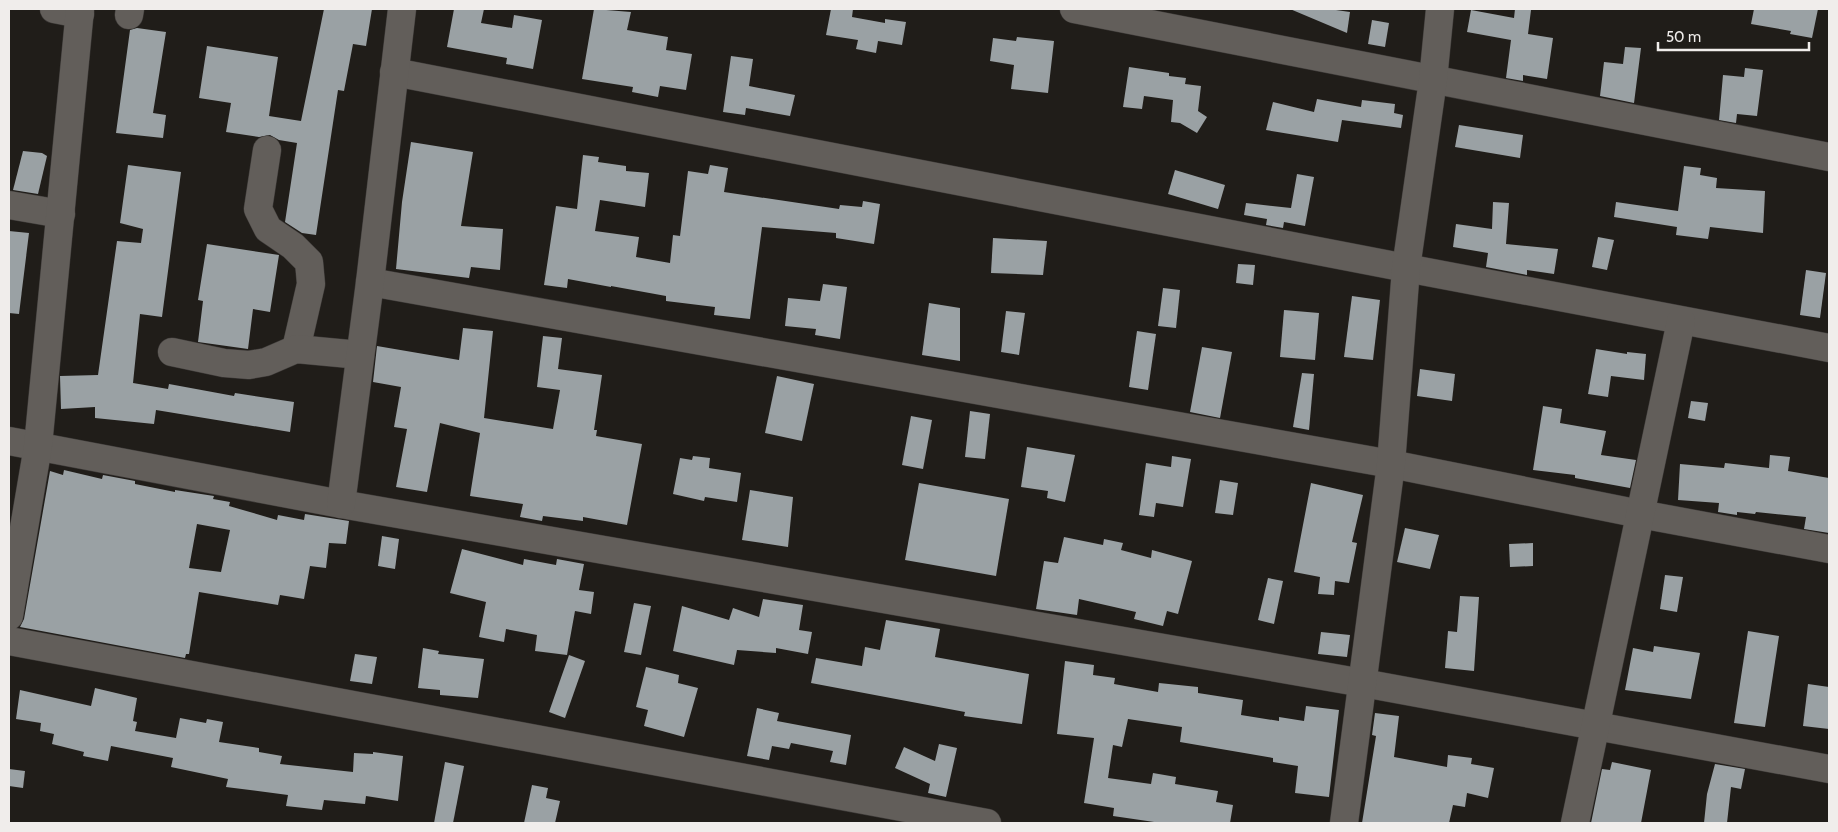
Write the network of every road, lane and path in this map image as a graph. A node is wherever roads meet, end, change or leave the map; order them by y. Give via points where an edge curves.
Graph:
1 (402, 9) edge
2 (1074, 9) edge
3 (1440, 9) edge
4 (72, 10) edge
5 (394, 72) junction
6 (1432, 80) junction
7 (267, 150) dead end
8 (1829, 157) edge
9 (9, 205) edge
10 (62, 214) junction
11 (1406, 268) junction
12 (370, 282) junction
13 (1681, 321) junction
14 (1829, 348) edge
15 (296, 349) junction
16 (172, 352) dead end
17 (360, 355) junction
18 (9, 441) edge
19 (38, 446) junction
20 (1391, 464) junction
21 (341, 504) junction
22 (1640, 514) junction
23 (1829, 549) edge
24 (9, 616) edge
25 (9, 641) edge
26 (1363, 683) junction
27 (1597, 727) junction
28 (1829, 769) edge
29 (987, 823) edge
30 (1344, 823) edge
31 (1575, 823) edge

1 - 5 street
2 - 6 street
3 - 6 street
4 - 10 street
5 - 11 street
5 - 12 street
6 - 8 street
6 - 11 street
7 - 15 street via 258,209 268,229 309,262 311,284
9 - 10 street
10 - 19 street
11 - 13 street
11 - 20 street
12 - 17 street
12 - 20 street
13 - 14 street
13 - 22 street
15 - 16 street via 250,365
15 - 17 street
17 - 21 street
18 - 19 street
19 - 21 street
19 - 24 street
20 - 22 street
20 - 26 street
21 - 26 street
22 - 23 street
22 - 27 street
25 - 29 street
26 - 27 street
26 - 30 street
27 - 28 street
27 - 31 street

